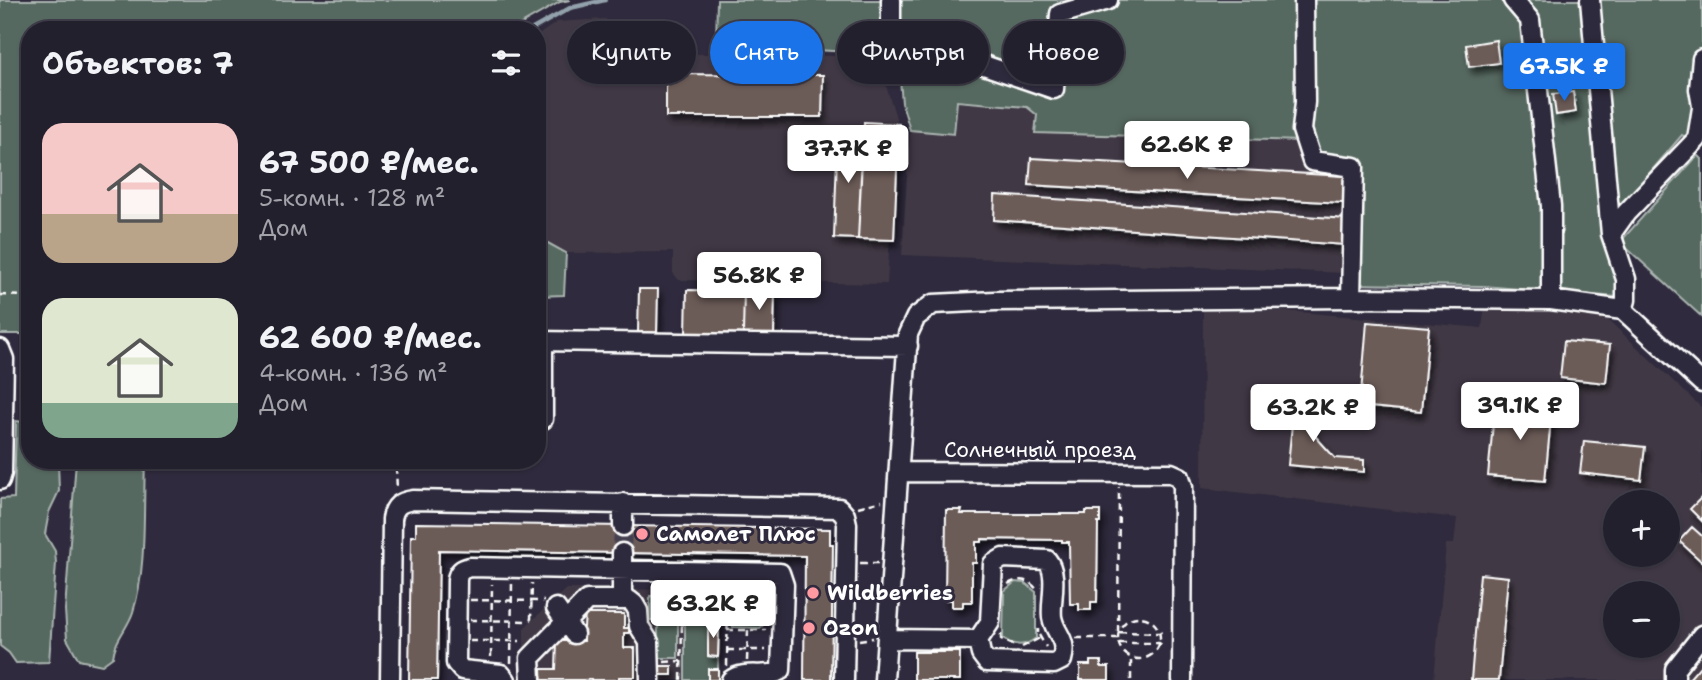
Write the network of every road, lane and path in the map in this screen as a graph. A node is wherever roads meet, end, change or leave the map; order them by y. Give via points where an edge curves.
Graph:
1 (891, 0) edge
2 (1108, 0) edge
3 (1304, 0) edge
4 (1513, 0) edge
5 (1526, 0) edge
6 (1590, 0) edge
7 (1530, 20) junction
8 (1702, 59) edge
9 (1702, 107) edge
10 (1611, 234) junction
11 (0, 295) edge
12 (21, 296) edge
13 (1351, 298) junction
14 (1552, 300) junction
15 (1623, 310) junction
16 (908, 340) junction
17 (546, 341) edge
18 (0, 349) edge
19 (1702, 383) edge
20 (396, 469) edge
21 (899, 472) junction
22 (1119, 472) junction
23 (0, 480) edge
24 (886, 494) dead end
25 (401, 502) junction
26 (623, 503) junction
27 (841, 510) junction
28 (623, 526) tunnel mouth
29 (622, 561) junction
30 (892, 562) junction
31 (846, 564) junction
32 (492, 567) junction
33 (512, 567) junction
34 (532, 568) junction
35 (728, 570) junction
36 (749, 570) junction
37 (1005, 586) dead end
38 (707, 588) dead end
39 (457, 600) junction
40 (491, 600) junction
41 (622, 600) junction
42 (512, 601) junction
43 (531, 601) junction
44 (1038, 601) dead end
45 (728, 608) junction
46 (748, 609) junction
47 (784, 609) junction
48 (561, 617) junction
49 (456, 620) junction
50 (682, 620) dead end
51 (491, 621) junction
52 (511, 621) junction
53 (1038, 626) dead end
54 (727, 630) junction
55 (748, 630) junction
56 (783, 630) junction
57 (1002, 630) dead end
58 (1164, 630) dead end
59 (1119, 632) junction
60 (1159, 633) junction
61 (1702, 635) edge
62 (887, 638) junction
63 (1062, 638) junction
64 (1118, 638) junction
65 (456, 640) junction
66 (978, 640) junction
67 (491, 641) junction
68 (511, 641) junction
69 (520, 641) dead end
70 (845, 641) junction
71 (1119, 643) junction
72 (1161, 645) junction
73 (727, 650) junction
74 (748, 650) junction
75 (783, 650) junction
76 (1131, 657) junction
77 (502, 675) edge
78 (737, 677) edge
79 (390, 680) edge
80 (531, 680) edge
81 (650, 680) edge
82 (681, 680) edge
83 (844, 680) edge
84 (884, 680) edge
85 (1131, 680) edge
86 (1182, 680) edge
87 (1675, 680) edge

1 - 2 street via 891,61 975,62 1054,89 1060,14
3 - 13 street via 1302,130 1312,161 1354,167
4 - 7 street
5 - 7 street
6 - 10 street
7 - 14 street via 1551,206
8 - 9 street
9 - 10 street via 1697,139
10 - 15 street via 1626,279
11 - 12 path
13 - 14 street
13 - 16 street via 933,304 916,317
14 - 15 street
15 - 19 street
16 - 17 street
16 - 21 street
18 - 23 street via 4,359
20 - 25 path
21 - 22 street, Солнечный проезд
21 - 30 street
22 - 64 path
22 - 86 street, Солнечный проезд via 1180,477
24 - 27 path via 885,501
25 - 26 street
25 - 79 street via 392,519
26 - 27 street via 829,506
26 - 28 street
27 - 31 street via 846,524
29 - 34 street
29 - 35 street
29 - 41 street
30 - 31 path
30 - 62 street
31 - 70 street
32 - 33 street
32 - 39 street via 462,569
32 - 40 path
33 - 34 street
33 - 42 path
34 - 43 path
35 - 36 street
35 - 45 path
36 - 46 path
36 - 47 street via 780,573
37 - 44 path via 1015,580 1031,583 1038,591
38 - 45 path via 707,608
39 - 40 path
39 - 49 street
40 - 42 path
40 - 51 path
41 - 48 street via 587,600
41 - 81 street via 634,604 649,642
42 - 43 path
42 - 52 path
43 - 48 path
43 - 52 path via 531,619
45 - 46 path
45 - 54 path
46 - 47 path
47 - 56 street
48 - 80 street via 530,658
49 - 51 path
49 - 65 street
50 - 82 path
51 - 52 path
51 - 67 path
52 - 68 path
53 - 57 path via 1038,639 1020,647 1002,639
54 - 55 path
54 - 73 path
55 - 56 path
55 - 74 path
56 - 75 street
58 - 60 path
59 - 60 path
59 - 60 path via 1127,621 1139,617 1151,621
59 - 64 path
60 - 72 path
61 - 87 street via 1675,669
62 - 66 street
62 - 70 path
62 - 84 street
63 - 64 path
63 - 66 street via 1062,660 1054,664 987,662
63 - 66 street via 1052,620 1051,565 1042,559 1003,558 991,569 990,622
64 - 71 path
65 - 67 path
65 - 77 street via 456,663 462,670
67 - 68 path
67 - 77 path
68 - 69 path
68 - 77 path
70 - 83 street
71 - 72 path
71 - 76 path
72 - 76 path via 1145,658
73 - 74 path
73 - 78 path via 727,670
74 - 75 path
74 - 78 path
75 - 78 street via 782,670 776,674
76 - 85 path

